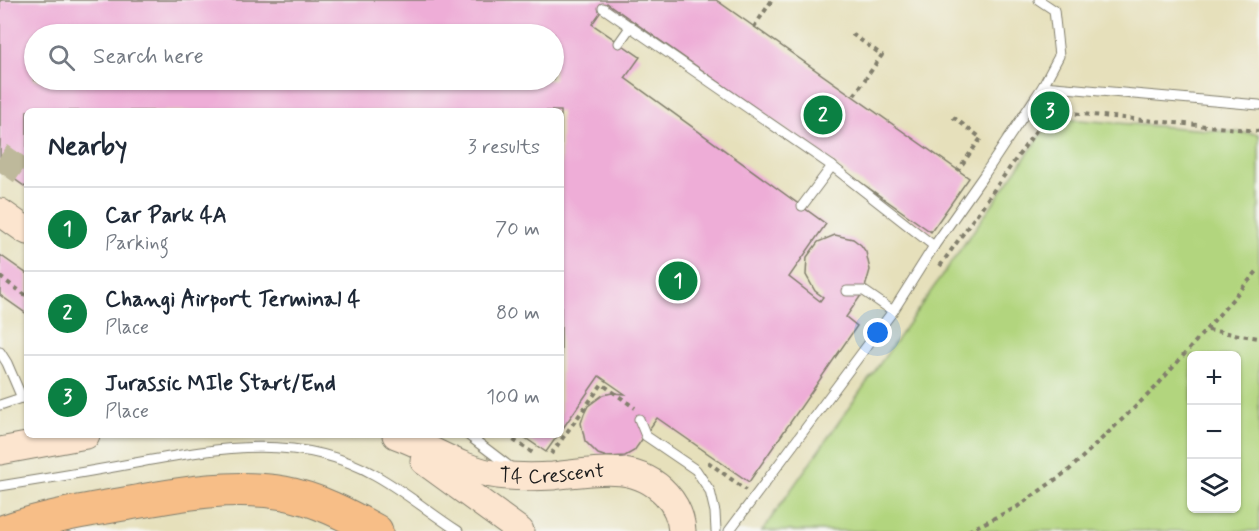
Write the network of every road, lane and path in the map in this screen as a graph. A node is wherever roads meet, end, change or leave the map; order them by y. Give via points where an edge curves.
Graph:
1 (772, 0) edge
2 (1040, 0) edge
3 (603, 8) dead end
4 (631, 26) junction
5 (754, 27) dead end
6 (852, 34) dead end
7 (619, 43) dead end
8 (1044, 86) junction
9 (853, 97) dead end
10 (1259, 105) edge
11 (1050, 111) dead end
12 (952, 117) dead end
13 (1259, 131) edge
14 (832, 166) junction
15 (958, 170) dead end
16 (802, 206) dead end
17 (0, 212) edge
18 (24, 229) edge
19 (934, 246) junction
20 (1259, 269) edge
21 (0, 277) edge
22 (848, 291) dead end
23 (24, 294) edge
24 (894, 311) junction
25 (1207, 330) junction
26 (1259, 338) edge
27 (0, 352) edge
28 (24, 395) edge
29 (24, 397) edge
30 (0, 405) edge
31 (640, 415) joint
32 (564, 429) edge
33 (70, 438) edge
34 (393, 438) edge
35 (403, 438) edge
36 (475, 438) edge
37 (509, 438) edge
38 (557, 438) edge
39 (0, 451) edge
40 (534, 465) junction
41 (0, 486) edge
42 (5, 531) edge
43 (376, 531) edge
44 (458, 531) edge
45 (520, 531) edge
46 (682, 531) edge
47 (716, 531) edge
48 (729, 531) edge
49 (968, 531) edge

1 - 5 path, bridge
2 - 8 lane via 1054,10 1059,56
3 - 4 lane
4 - 7 lane
4 - 14 lane
6 - 9 path, bridge via 882,56
8 - 10 lane
8 - 19 lane
11 - 13 path
12 - 15 path, bridge via 981,138
14 - 16 lane
14 - 19 lane
17 - 18 main road
19 - 24 lane
20 - 25 path
21 - 23 path
22 - 24 lane via 864,291
24 - 48 lane
25 - 26 path
25 - 49 path via 1154,389 1069,470 1017,507
27 - 28 lane
29 - 30 lane
31 - 32 path via 602,384
31 - 47 lane via 646,436 696,470 710,491
33 - 39 main road
34 - 45 main road
35 - 40 main road, T4 Crescent via 478,471
36 - 40 lane
37 - 40 path
38 - 40 path
40 - 46 main road, T4 Crescent via 552,476 600,471 636,474 656,484 674,503
41 - 44 lane via 183,454 260,446 299,449 374,474
42 - 43 highway via 57,515 232,489 285,493 347,515

